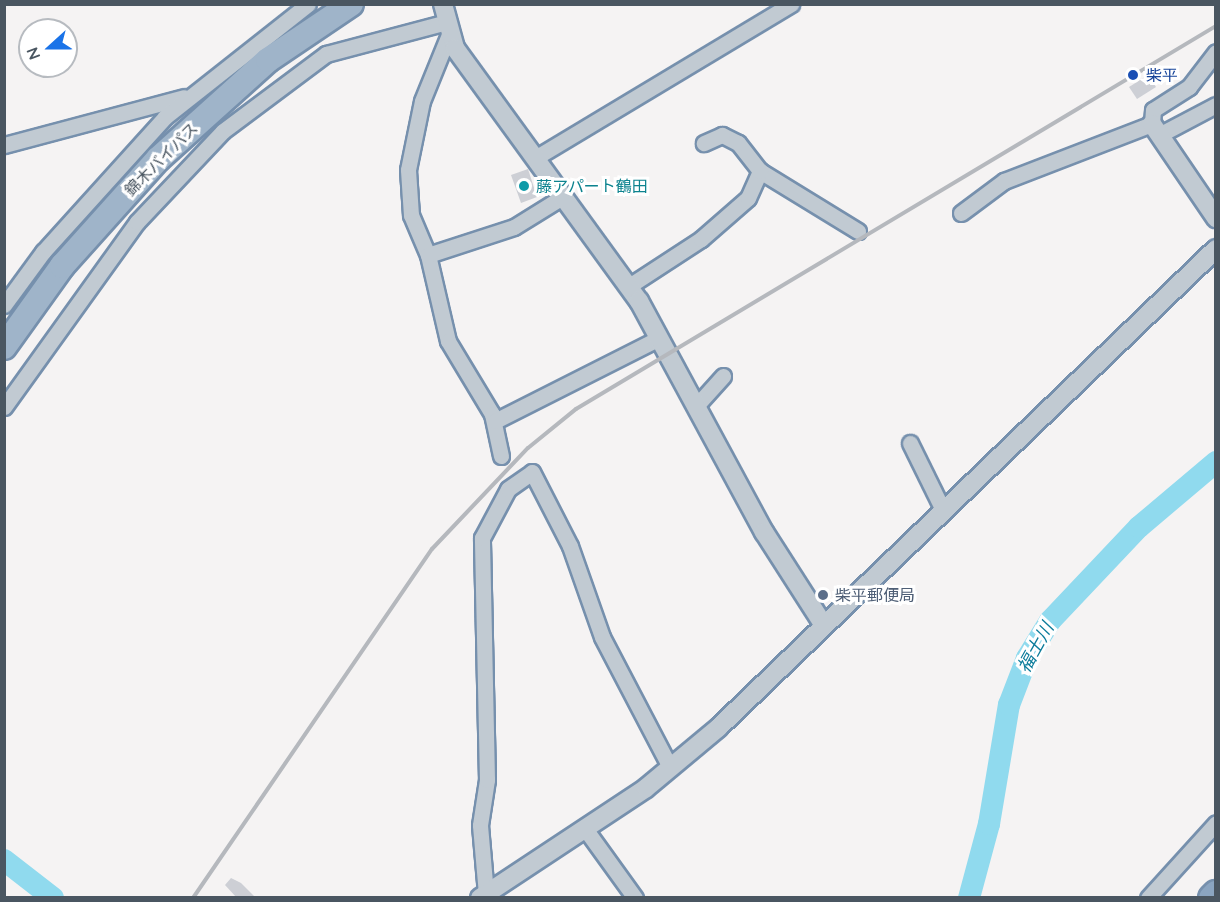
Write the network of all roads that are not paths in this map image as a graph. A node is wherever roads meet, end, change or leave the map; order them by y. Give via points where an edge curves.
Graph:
1 (308, 4) edge
2 (351, 4) edge
3 (791, 4) edge
4 (446, 19) edge
5 (1215, 52) edge
6 (188, 96) junction
7 (1215, 105) edge
8 (1155, 130) junction
9 (704, 143) dead end
10 (4, 145) edge
11 (535, 158) junction
12 (759, 171) junction
13 (564, 196) junction
14 (961, 213) dead end
15 (1215, 219) edge
16 (858, 231) dead end
17 (1215, 249) edge
18 (428, 255) junction
19 (629, 286) junction
20 (4, 305) edge
21 (659, 338) junction
22 (4, 347) edge
23 (723, 376) dead end
24 (697, 405) junction
25 (4, 406) edge
26 (495, 421) junction
27 (910, 442) dead end
28 (501, 456) dead end
29 (943, 510) junction
30 (824, 624) junction
31 (670, 767) junction
32 (1215, 823) edge
33 (586, 830) junction
34 (1215, 894) edge
35 (483, 896) edge
36 (635, 897) edge
37 (1148, 897) edge
38 (1212, 897) edge

1 - 6 street
2 - 22 highway, 錦木バイパス via 268,60 158,159 62,266
3 - 11 street
4 - 11 street via 455,48
4 - 18 street via 422,101 408,170 411,215
4 - 25 street via 326,54 222,131 137,222
5 - 8 street via 1190,87 1153,110
6 - 10 street
6 - 20 street via 79,211
7 - 8 street
8 - 14 street via 1004,181
8 - 15 street
9 - 12 street via 722,135 738,143
11 - 13 street
12 - 16 street
12 - 19 street via 748,198 728,219
13 - 18 street via 514,228
13 - 19 street
17 - 29 street
18 - 26 street via 448,341
19 - 21 street
21 - 24 street
21 - 26 street
23 - 24 street
24 - 30 street via 786,570
26 - 28 street
27 - 29 street
29 - 30 street
30 - 31 street
31 - 33 street
31 - 35 street via 602,637 570,546 532,472 508,489 482,538 487,780 480,825
32 - 37 street
33 - 35 street
33 - 36 street
34 - 38 highway

